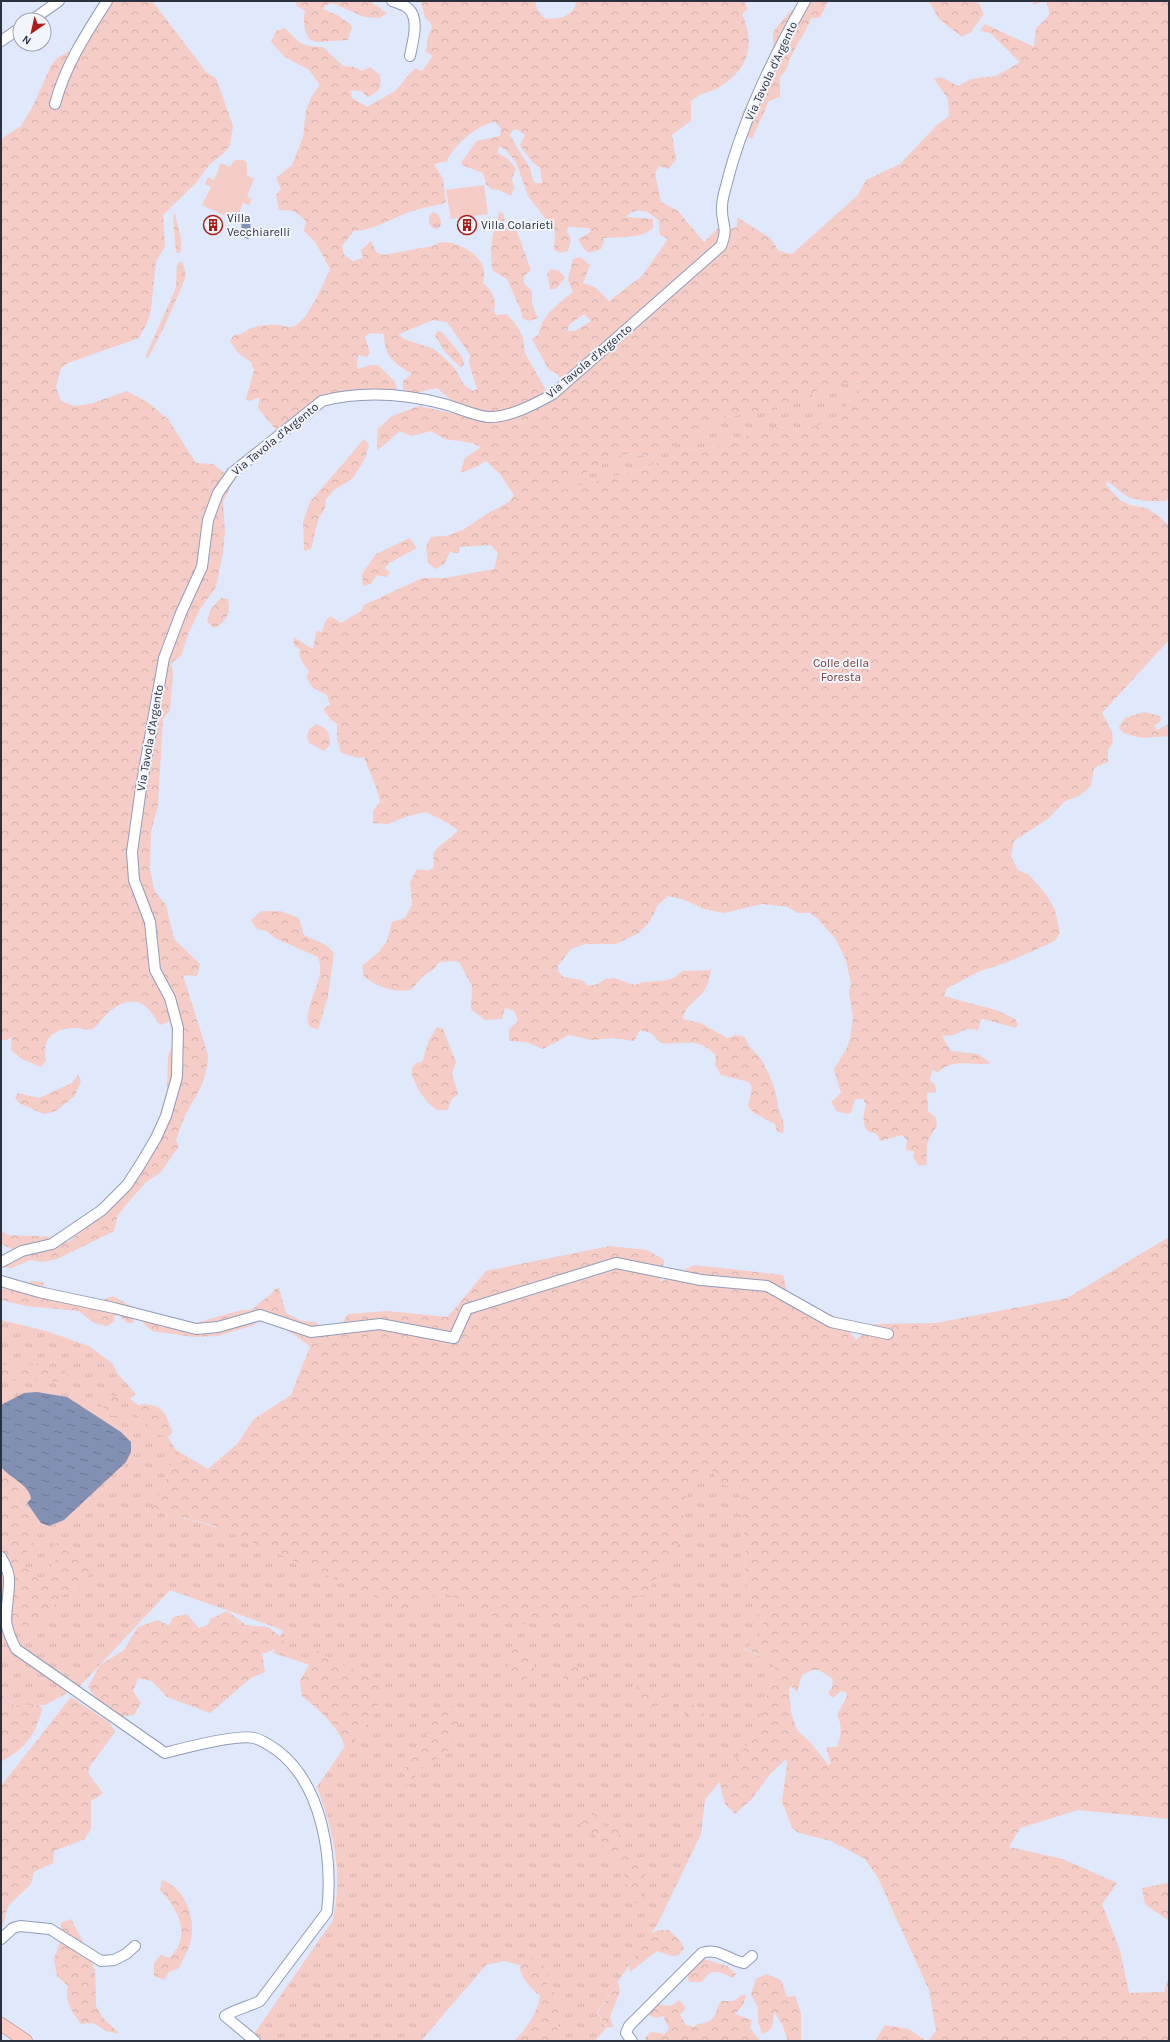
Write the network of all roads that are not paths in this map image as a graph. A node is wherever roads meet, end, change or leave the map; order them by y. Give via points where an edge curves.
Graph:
1 (59, 1) edge
2 (107, 1) edge
3 (392, 1) edge
4 (805, 1) edge
5 (43, 12) edge
6 (12, 33) edge
7 (1, 41) edge
8 (410, 56) dead end
9 (55, 104) dead end
10 (1, 1262) edge
11 (1, 1281) edge
12 (888, 1334) dead end
13 (1, 1556) edge
14 (1, 1939) edge
15 (135, 1946) dead end
16 (752, 1956) dead end
17 (1, 2024) edge
18 (26, 2041) edge
19 (255, 2041) edge
20 (632, 2041) edge

1 - 5 street
2 - 9 street via 74,56 59,88
3 - 8 street via 404,6 413,15
4 - 10 street, Via Tavola d'Argento via 762,85 739,141 722,208 726,234 721,246 553,394 531,407 487,417 430,400 393,396 344,397 322,401 232,473 218,493 208,520 202,567 164,658 132,852 134,880 150,922 155,970 170,998 178,1028 177,1077 166,1116 140,1165 126,1185 102,1210 52,1244 22,1251 4,1258
6 - 7 street
11 - 12 street via 196,1328 218,1327 260,1315 311,1332 380,1324 454,1338 467,1310 616,1263 701,1280 767,1286 831,1322
13 - 19 street via 10,1582 2,1616 2,1628 16,1649 165,1753 237,1738 254,1738 267,1742 288,1758 303,1778 323,1828 328,1860 327,1912 260,2001 225,2016
14 - 15 street via 13,1928 20,1926 50,1929 101,1961 114,1960
16 - 20 street via 744,1963 735,1962 715,1951 702,1953 629,2026 626,2034
17 - 18 main road

